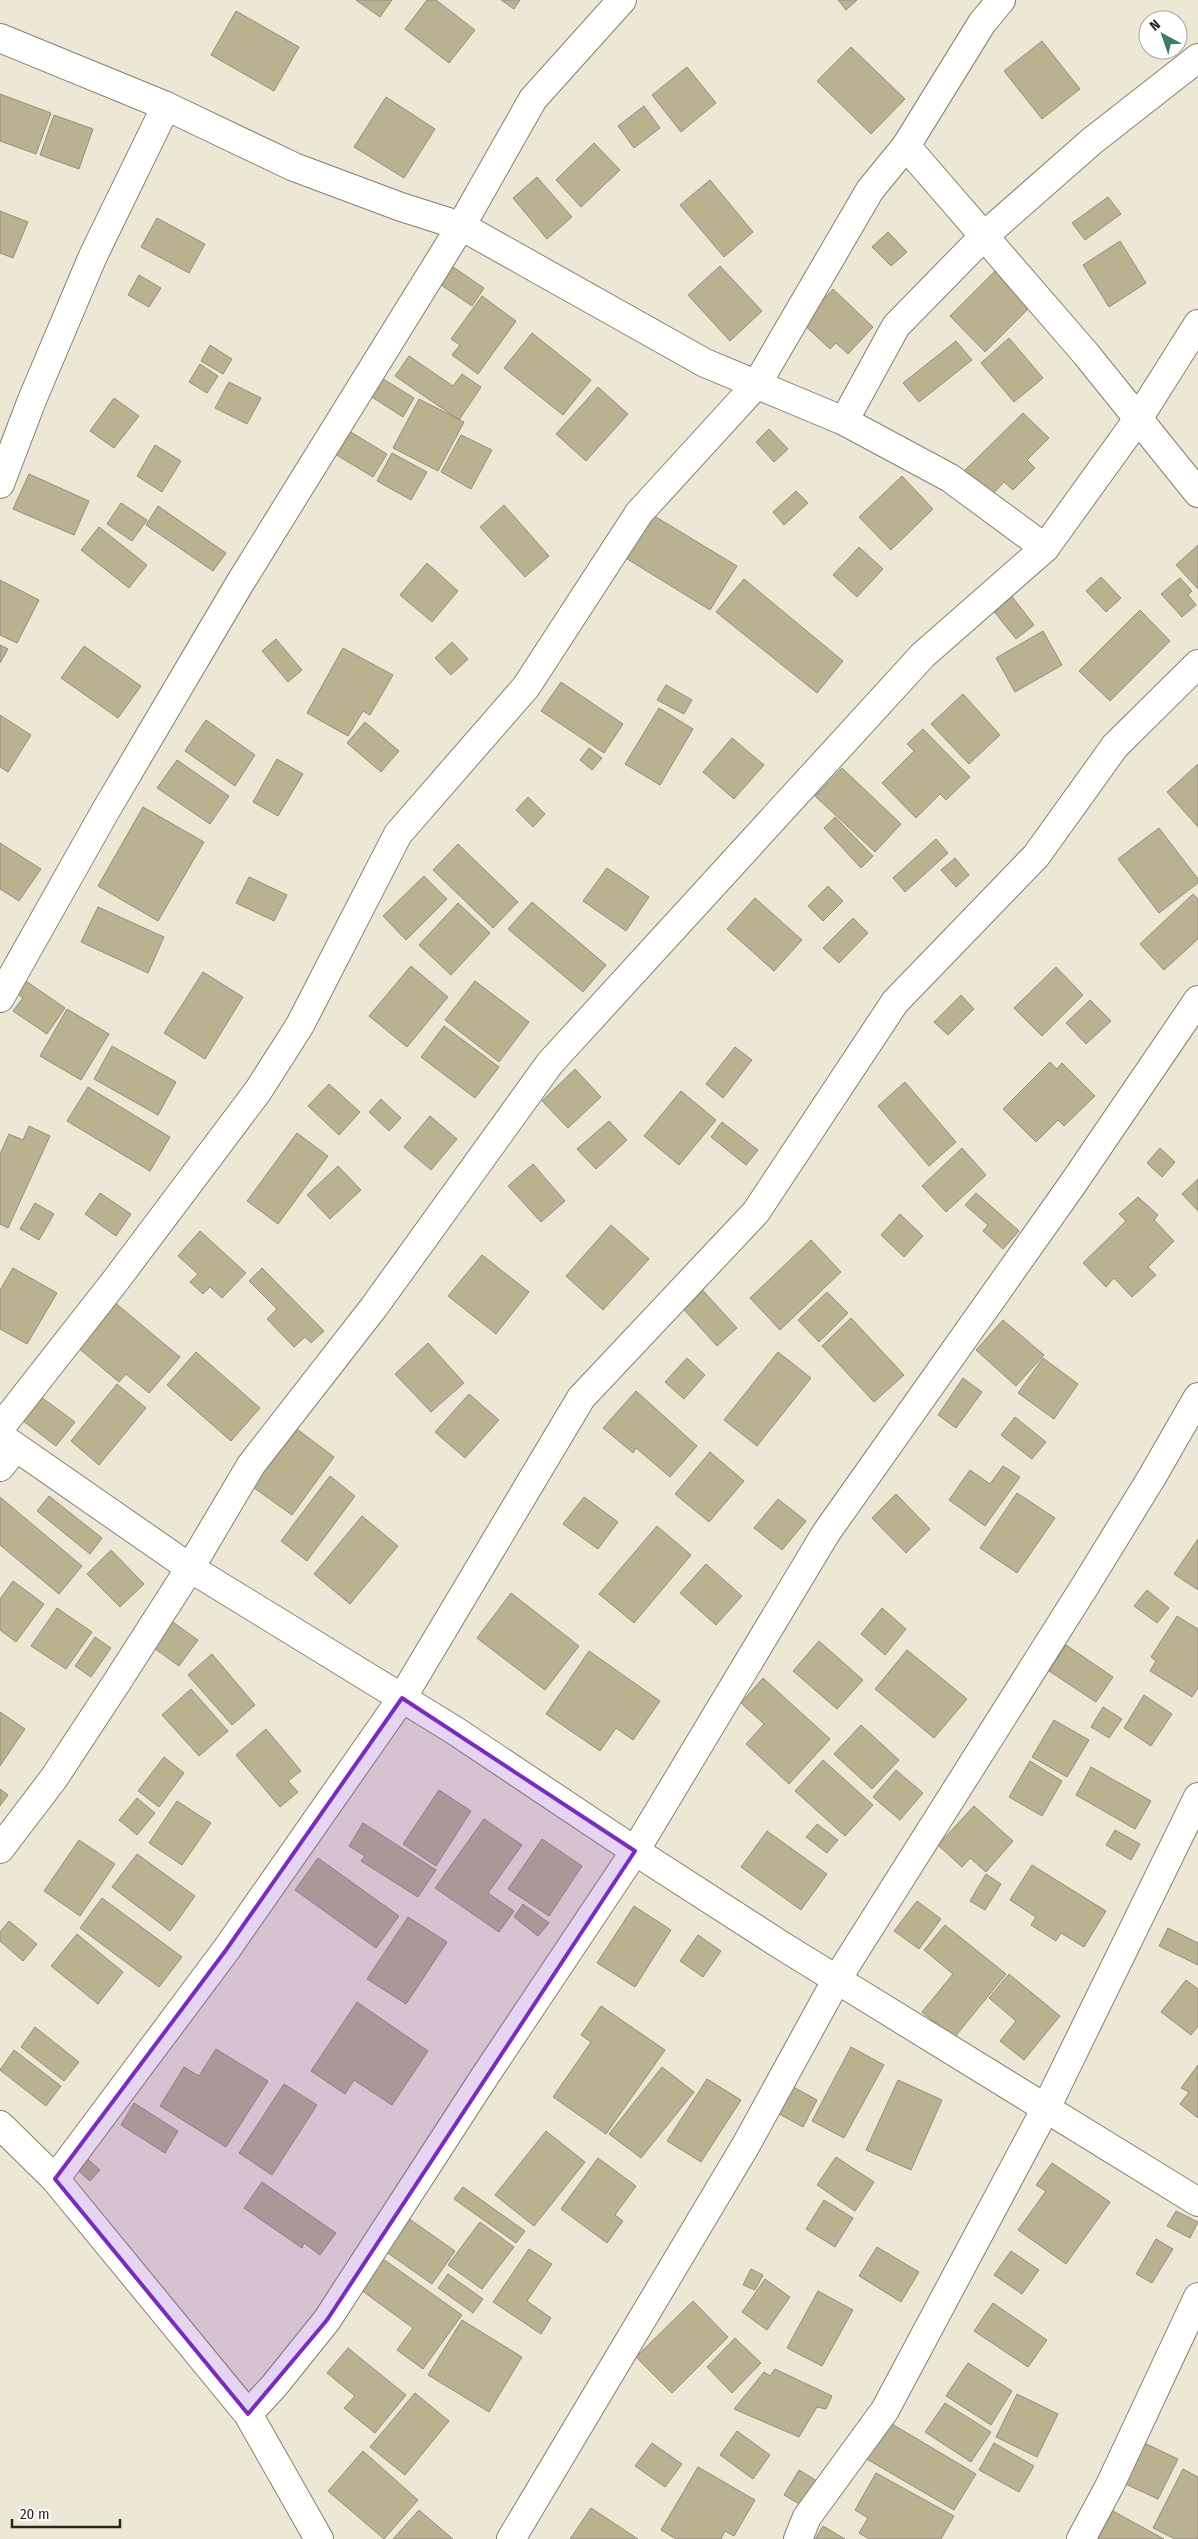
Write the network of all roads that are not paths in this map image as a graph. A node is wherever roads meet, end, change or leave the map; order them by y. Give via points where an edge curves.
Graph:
1 (622, 0) edge
2 (1000, 0) edge
3 (0, 38) edge
4 (1198, 58) edge
5 (166, 106) junction
6 (906, 146) junction
7 (461, 226) junction
8 (984, 236) junction
9 (1198, 324) edge
10 (757, 384) junction
11 (1138, 419) junction
12 (844, 421) junction
13 (0, 484) edge
14 (1198, 493) edge
15 (1045, 548) junction
16 (1198, 664) edge
17 (0, 998) edge
18 (1198, 1000) edge
19 (1198, 1397) edge
20 (4, 1445) edge
21 (190, 1568) junction
22 (402, 1698) junction
23 (1198, 1797) edge
24 (0, 1850) edge
25 (635, 1852) junction
26 (837, 1979) junction
27 (1046, 2108) junction
28 (0, 2125) edge
29 (55, 2179) junction
30 (1198, 2202) edge
31 (1198, 2297) edge
32 (248, 2414) junction
33 (319, 2539) edge
34 (511, 2539) edge
35 (798, 2539) edge
36 (1081, 2539) edge

1 - 7 street via 533,99
2 - 6 street via 982,23
3 - 5 street
4 - 8 street via 1092,141
5 - 7 street via 294,167
5 - 13 street via 93,256
6 - 8 street
6 - 10 street via 870,190
7 - 10 street via 705,363
7 - 17 street via 240,583
8 - 11 street
8 - 12 street via 896,326
9 - 11 street
10 - 12 street
10 - 20 street via 640,513 526,687 398,834 300,1025 258,1091 116,1280
11 - 14 street
11 - 15 street
12 - 15 street via 950,478
15 - 21 street via 923,655 550,1063 374,1307 251,1464
16 - 22 street via 1115,746 1036,856 895,1002 756,1212 581,1398
18 - 25 street via 1072,1185 826,1533
19 - 26 street via 1085,1586
20 - 21 street via 104,1507
21 - 22 street
21 - 24 street via 54,1778
22 - 25 street
22 - 29 street via 226,1950
23 - 27 street
25 - 26 street
25 - 32 street via 326,2320
26 - 27 street
26 - 34 street via 746,2144
27 - 30 street
27 - 35 street via 885,2410 807,2516
28 - 29 street
29 - 32 street
31 - 36 street via 1110,2485
32 - 33 street

